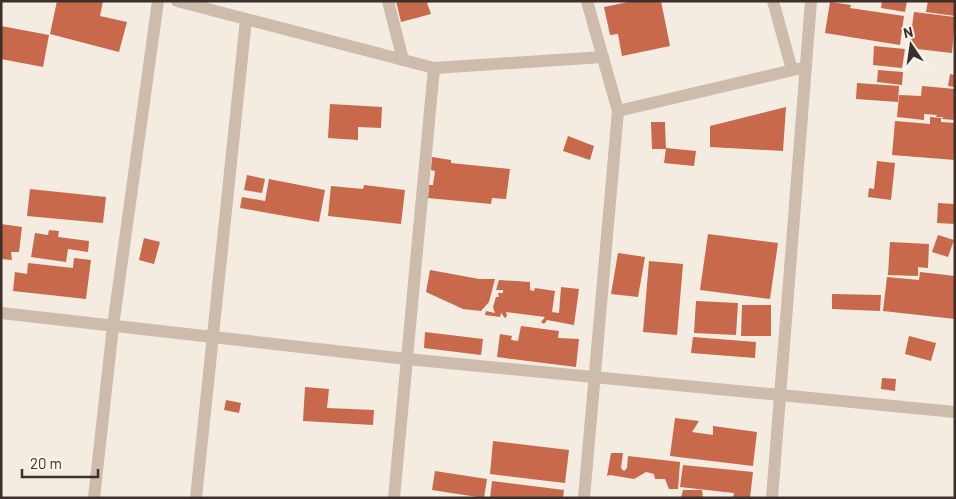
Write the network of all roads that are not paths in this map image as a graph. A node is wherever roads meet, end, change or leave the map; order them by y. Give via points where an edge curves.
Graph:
1 (158, 1) edge
2 (178, 1) edge
3 (388, 1) edge
4 (587, 1) edge
5 (773, 1) edge
6 (811, 1) edge
7 (246, 19) junction
8 (603, 57) junction
9 (403, 60) junction
10 (806, 67) junction
11 (434, 68) junction
12 (792, 70) junction
13 (618, 111) junction
14 (1, 313) edge
15 (113, 326) junction
16 (213, 337) junction
17 (407, 359) junction
18 (595, 377) junction
19 (780, 395) junction
20 (955, 412) edge
21 (94, 498) edge
22 (196, 498) edge
23 (394, 498) edge
24 (584, 498) edge
25 (772, 498) edge

1 - 15 street
2 - 7 street
3 - 9 street
4 - 8 street
5 - 12 street
6 - 10 street
7 - 9 street
7 - 16 street
8 - 11 street
8 - 13 street
9 - 11 street
10 - 12 street
10 - 19 street
11 - 17 street
12 - 13 street
13 - 18 street
14 - 15 street
15 - 16 street
15 - 21 street
16 - 17 street
16 - 22 street
17 - 18 street
17 - 23 street
18 - 19 street
18 - 24 street
19 - 20 street
19 - 25 street

